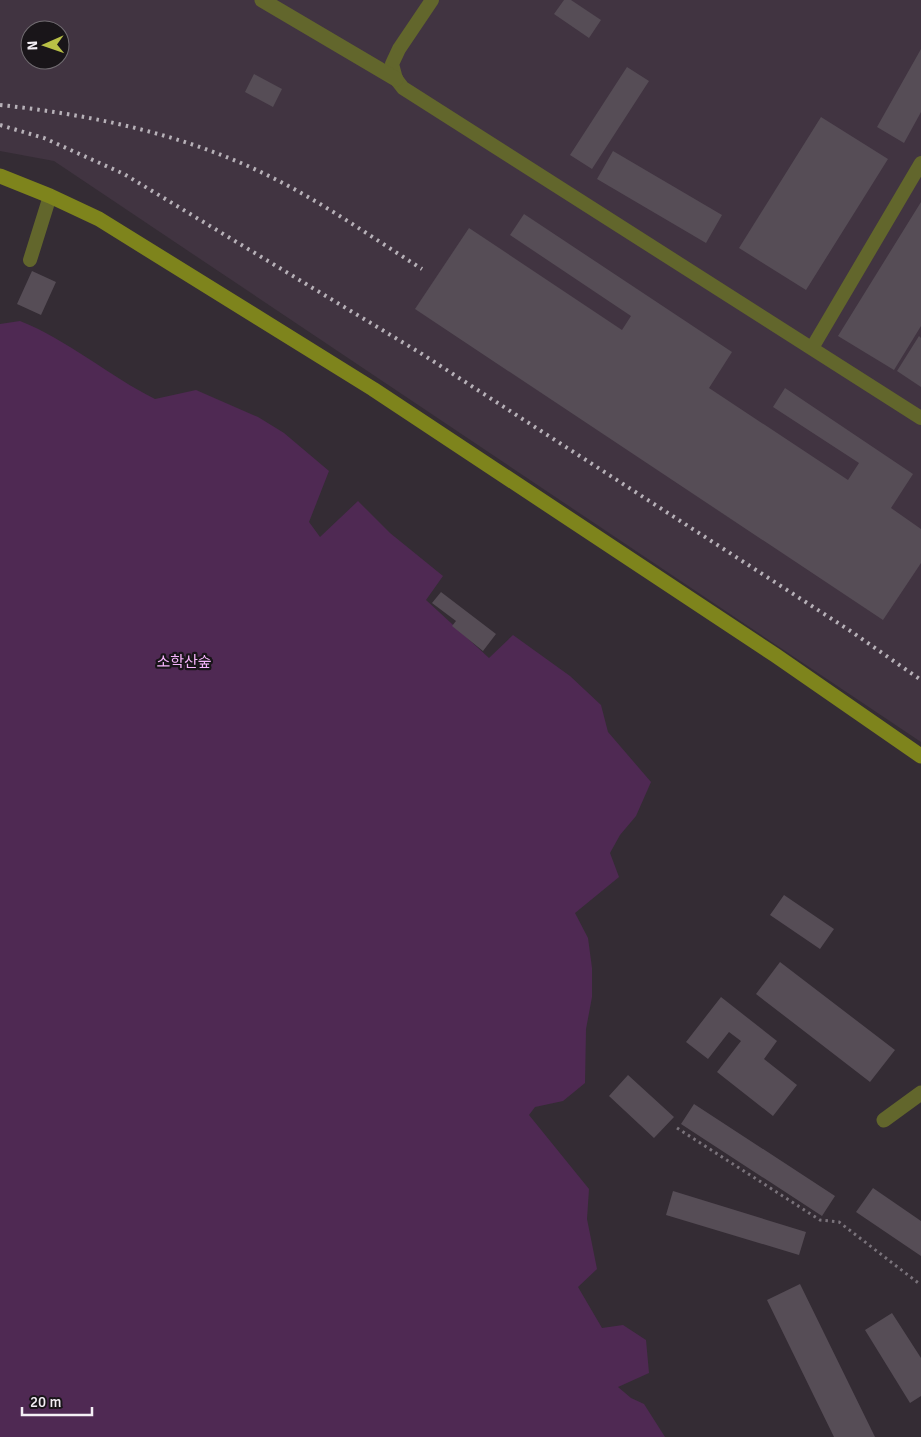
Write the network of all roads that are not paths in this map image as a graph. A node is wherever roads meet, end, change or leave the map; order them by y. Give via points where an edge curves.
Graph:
1 (262, 0) edge
2 (432, 0) edge
3 (396, 79) junction
4 (921, 163) edge
5 (0, 176) edge
6 (50, 196) junction
7 (30, 260) dead end
8 (812, 348) junction
9 (921, 418) edge
10 (921, 756) edge
11 (921, 1093) edge
12 (884, 1120) dead end

1 - 3 street
2 - 3 lane via 392,64
3 - 8 lane via 403,88
4 - 8 lane
5 - 6 street
6 - 7 lane
6 - 10 street via 99,219 373,389 775,655
8 - 9 lane
11 - 12 street

